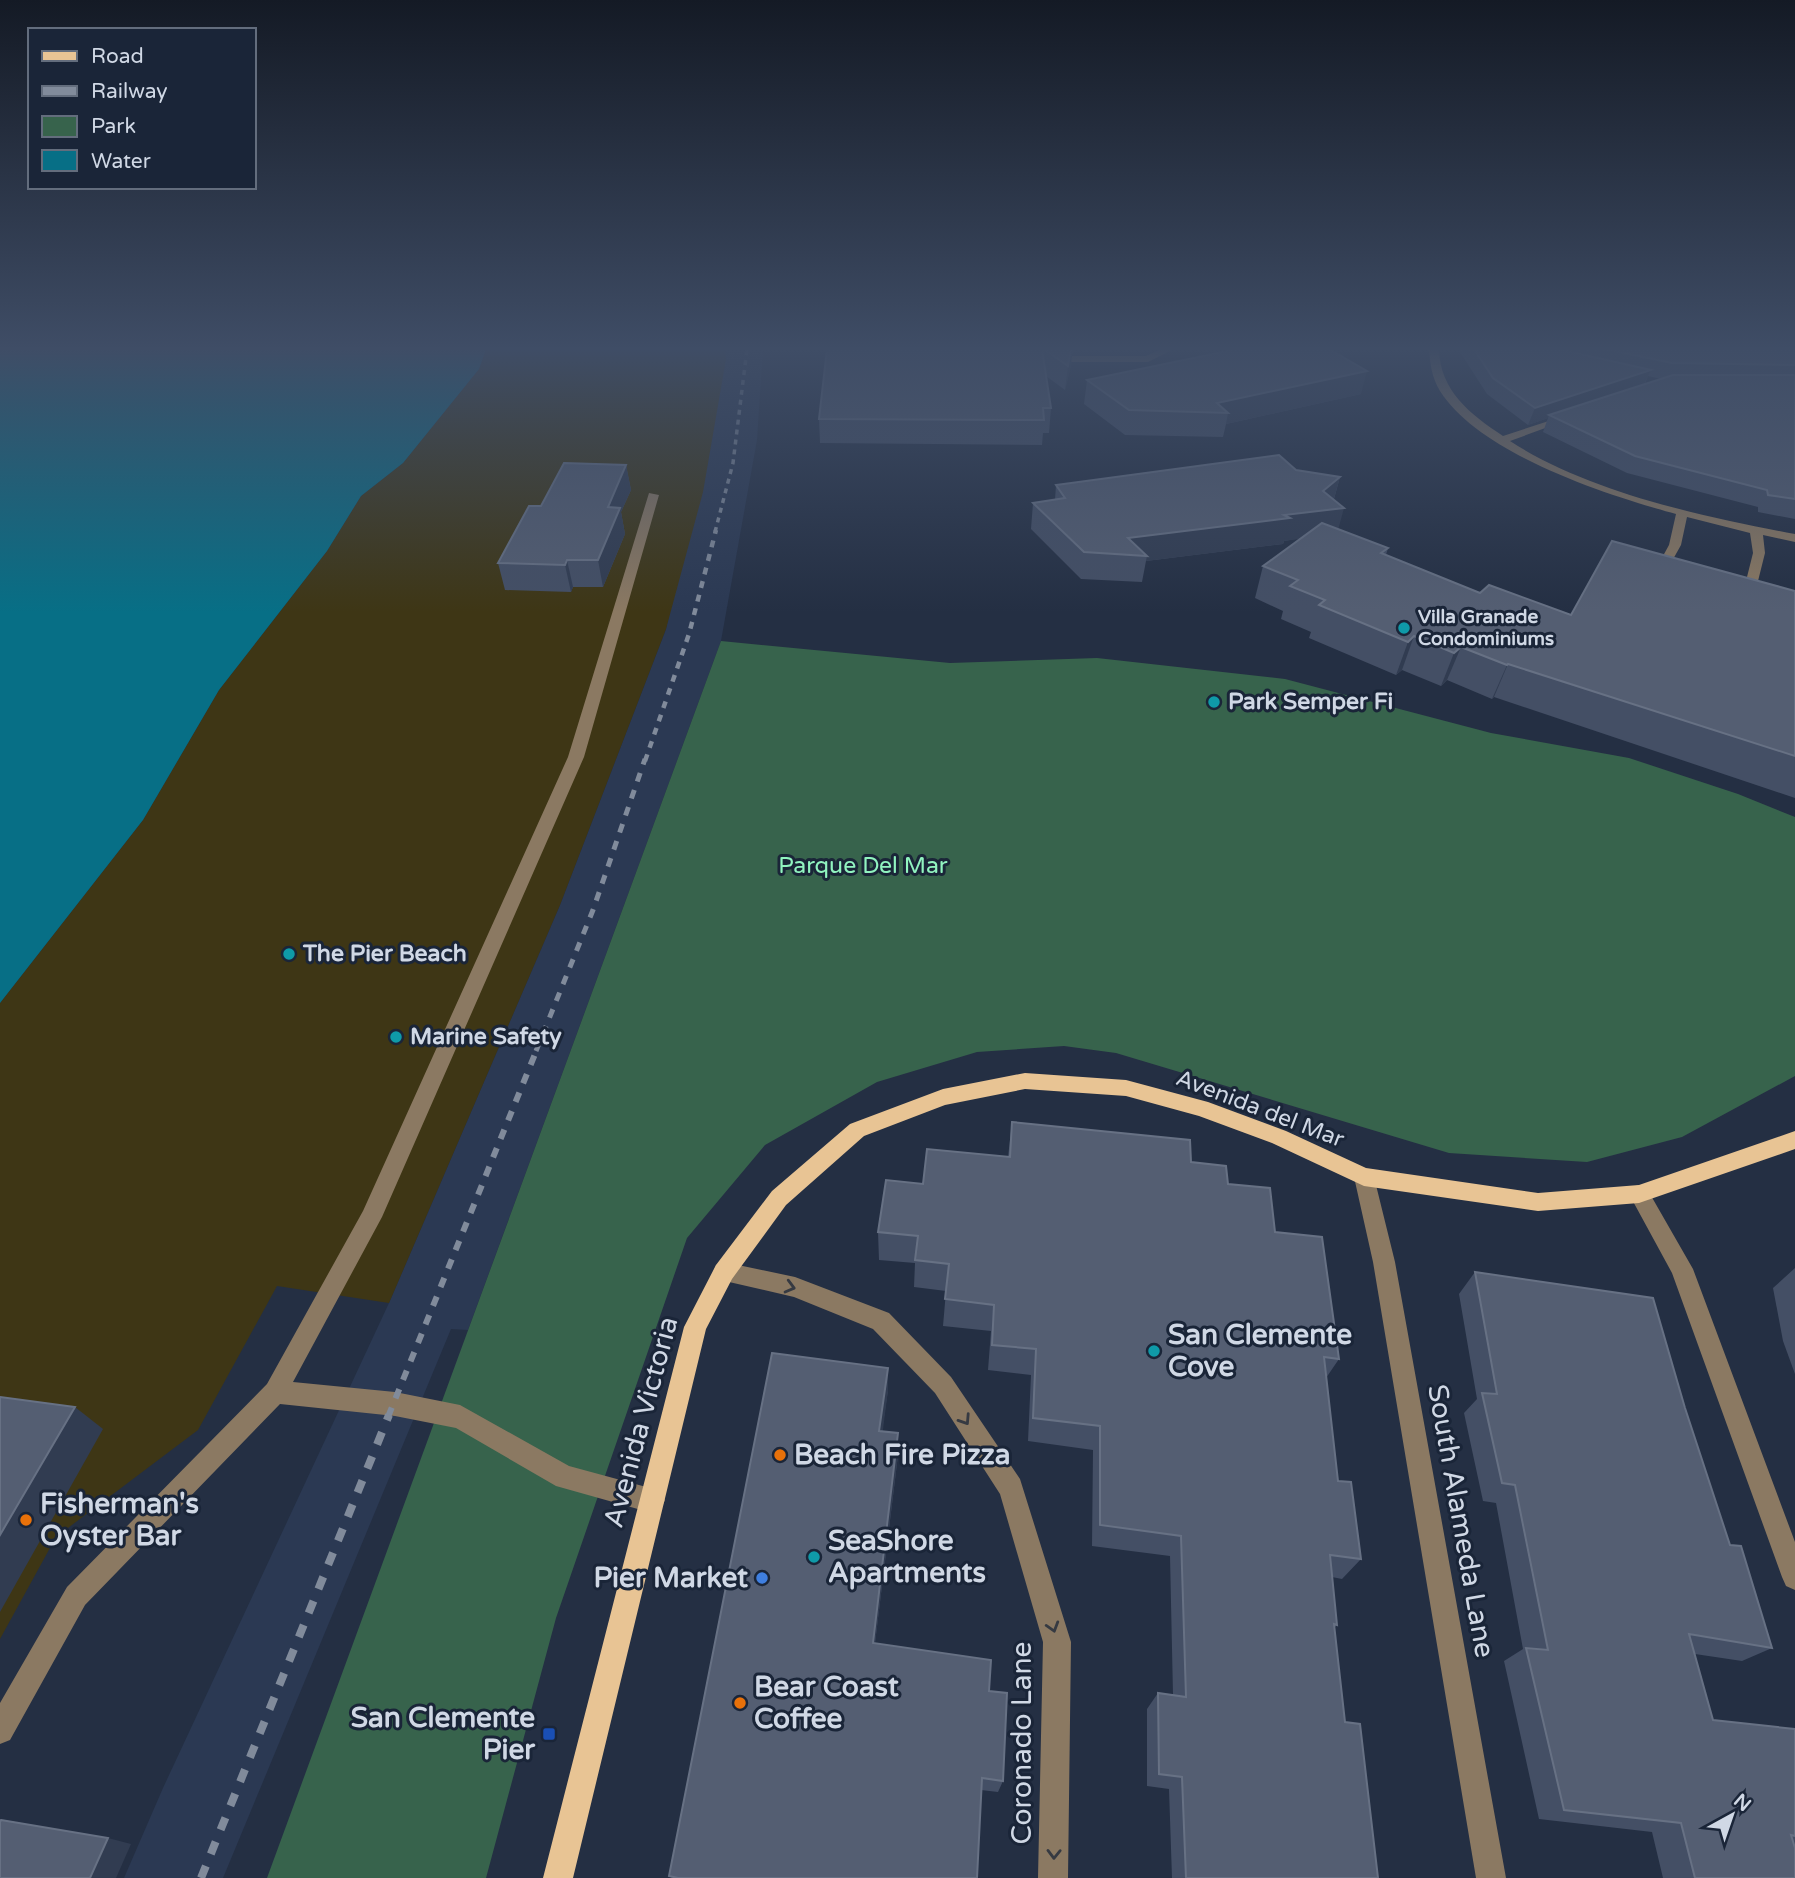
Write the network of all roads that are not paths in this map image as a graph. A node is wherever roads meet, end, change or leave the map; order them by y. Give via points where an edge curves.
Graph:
1 (1497, 437) edge
2 (1512, 437) edge
3 (1502, 440) junction
4 (653, 495) dead end
5 (1682, 512) junction
6 (1756, 531) junction
7 (1795, 538) edge
8 (1656, 579) edge
9 (1747, 601) edge
10 (1795, 1140) edge
11 (1364, 1177) junction
12 (1639, 1194) junction
13 (724, 1272) junction
14 (275, 1392) junction
15 (652, 1500) junction
16 (1795, 1577) edge
17 (0, 1730) edge
18 (558, 1878) edge
19 (1053, 1878) edge
20 (1491, 1878) edge

1 - 3 street
2 - 3 street
3 - 5 street via 1589,483
4 - 14 street via 576,757 371,1217
5 - 6 street
5 - 8 street via 1675,545
6 - 7 street
6 - 9 street via 1759,553
10 - 12 main road, Avenida del Mar
11 - 12 main road, Avenida del Mar via 1538,1202
11 - 13 main road, Avenida del Mar via 1279,1137 1201,1108 1126,1088 1025,1081 943,1097 857,1130 779,1198
11 - 20 street, South Alameda Lane via 1384,1262
12 - 16 street via 1682,1269
13 - 15 main road, Avenida Victoria via 695,1327
13 -> 19 street, Coronado Lane via 795,1287 881,1321 943,1385 1011,1488 1057,1642
14 - 15 street via 395,1404 460,1417 565,1477
14 - 17 street via 76,1596
15 - 18 main road, Avenida Victoria

